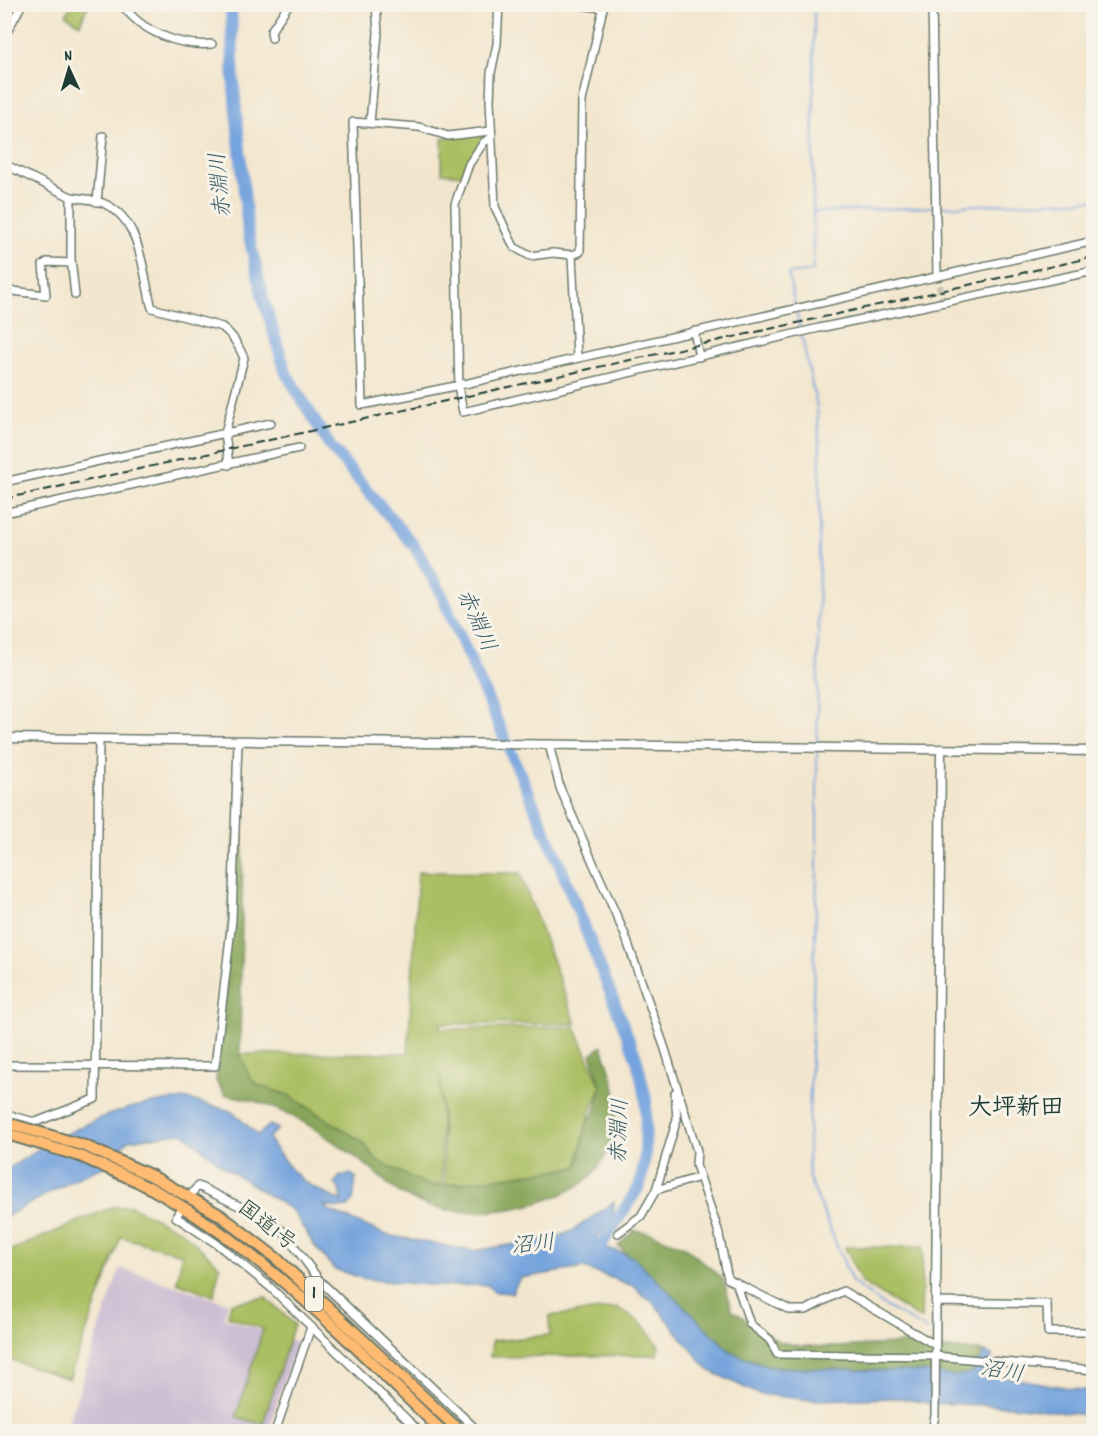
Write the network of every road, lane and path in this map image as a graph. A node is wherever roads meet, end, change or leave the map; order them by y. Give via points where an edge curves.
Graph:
1 (22, 4) edge
2 (122, 4) edge
3 (289, 4) edge
4 (376, 4) edge
5 (499, 4) edge
6 (571, 4) edge
7 (932, 4) edge
8 (603, 6) edge
9 (4, 37) edge
10 (272, 38) dead end
11 (212, 44) dead end
12 (370, 123) junction
13 (490, 134) junction
14 (103, 136) dead end
15 (4, 164) edge
16 (71, 197) junction
17 (98, 202) junction
18 (1094, 241) edge
19 (572, 255) junction
20 (71, 264) junction
21 (1094, 271) edge
22 (937, 274) junction
23 (4, 290) edge
24 (75, 295) dead end
25 (694, 331) junction
26 (577, 357) junction
27 (699, 357) junction
28 (460, 385) junction
29 (271, 423) dead end
30 (225, 433) junction
31 (299, 448) dead end
32 (229, 465) junction
33 (4, 482) edge
34 (4, 513) edge
35 (4, 738) edge
36 (99, 740) junction
37 (238, 742) junction
38 (545, 745) junction
39 (941, 748) junction
40 (1094, 751) edge
41 (4, 1065) edge
42 (94, 1066) junction
43 (674, 1075) junction
44 (4, 1114) edge
45 (4, 1122) edge
46 (35, 1122) junction
47 (4, 1134) edge
48 (700, 1177) junction
49 (656, 1190) junction
50 (193, 1192) dead end
51 (180, 1210) dead end
52 (618, 1233) dead end
53 (736, 1282) junction
54 (936, 1302) junction
55 (311, 1327) junction
56 (1094, 1332) edge
57 (935, 1345) junction
58 (935, 1356) junction
59 (1094, 1370) edge
60 (476, 1430) edge
61 (275, 1431) edge
62 (420, 1431) edge
63 (443, 1431) edge
64 (461, 1431) edge
65 (932, 1431) edge

1 - 9 street
2 - 11 street via 132,19 174,40
3 - 10 street via 271,31
4 - 12 street via 378,33
5 - 13 street via 491,73 494,131
6 - 8 street
7 - 22 street
8 - 19 street via 582,101 580,252
12 - 13 street via 419,127 448,136
12 - 28 street via 353,122 362,405
13 - 19 street via 495,207 514,247 530,256
13 - 28 street via 469,164 455,204
14 - 17 street
15 - 16 street
16 - 17 street
16 - 20 street
17 - 30 street via 120,213 130,230 140,251 152,308 222,327 239,346 244,358
18 - 22 street
19 - 26 street
20 - 23 street via 43,265 46,295
20 - 24 street
21 - 27 street
22 - 25 street
25 - 26 street
25 - 27 street
26 - 28 street
27 - 28 street via 464,412
29 - 30 street
30 - 32 street
30 - 33 street
31 - 32 street
32 - 34 street
35 - 36 street
36 - 37 street
36 - 42 street
37 - 38 street
37 - 42 street via 232,920 216,1066
38 - 39 street
38 - 43 street via 625,935
39 - 40 street
39 - 54 street
41 - 42 street
42 - 46 street via 95,1099
43 - 48 street via 697,1151
43 - 49 street via 677,1119
44 - 46 street
45 - 64 highway, 国道1号 / 1, bridge via 85,1146 152,1176 220,1215 276,1258
46 - 47 street
47 - 63 highway, 国道1号 / 1, bridge via 80,1156 137,1181 210,1223 267,1266
48 - 49 street
48 - 53 street via 718,1230 728,1279
49 - 52 street via 640,1216
50 - 60 street via 198,1186 283,1231 320,1281
51 - 55 street via 176,1218 245,1266
53 - 57 street via 799,1311 843,1291
53 - 58 street via 750,1324 770,1340 777,1354
54 - 56 street via 1047,1304 1048,1332
54 - 57 street
55 - 61 street
55 - 62 street
57 - 58 street
58 - 59 street
58 - 65 street

